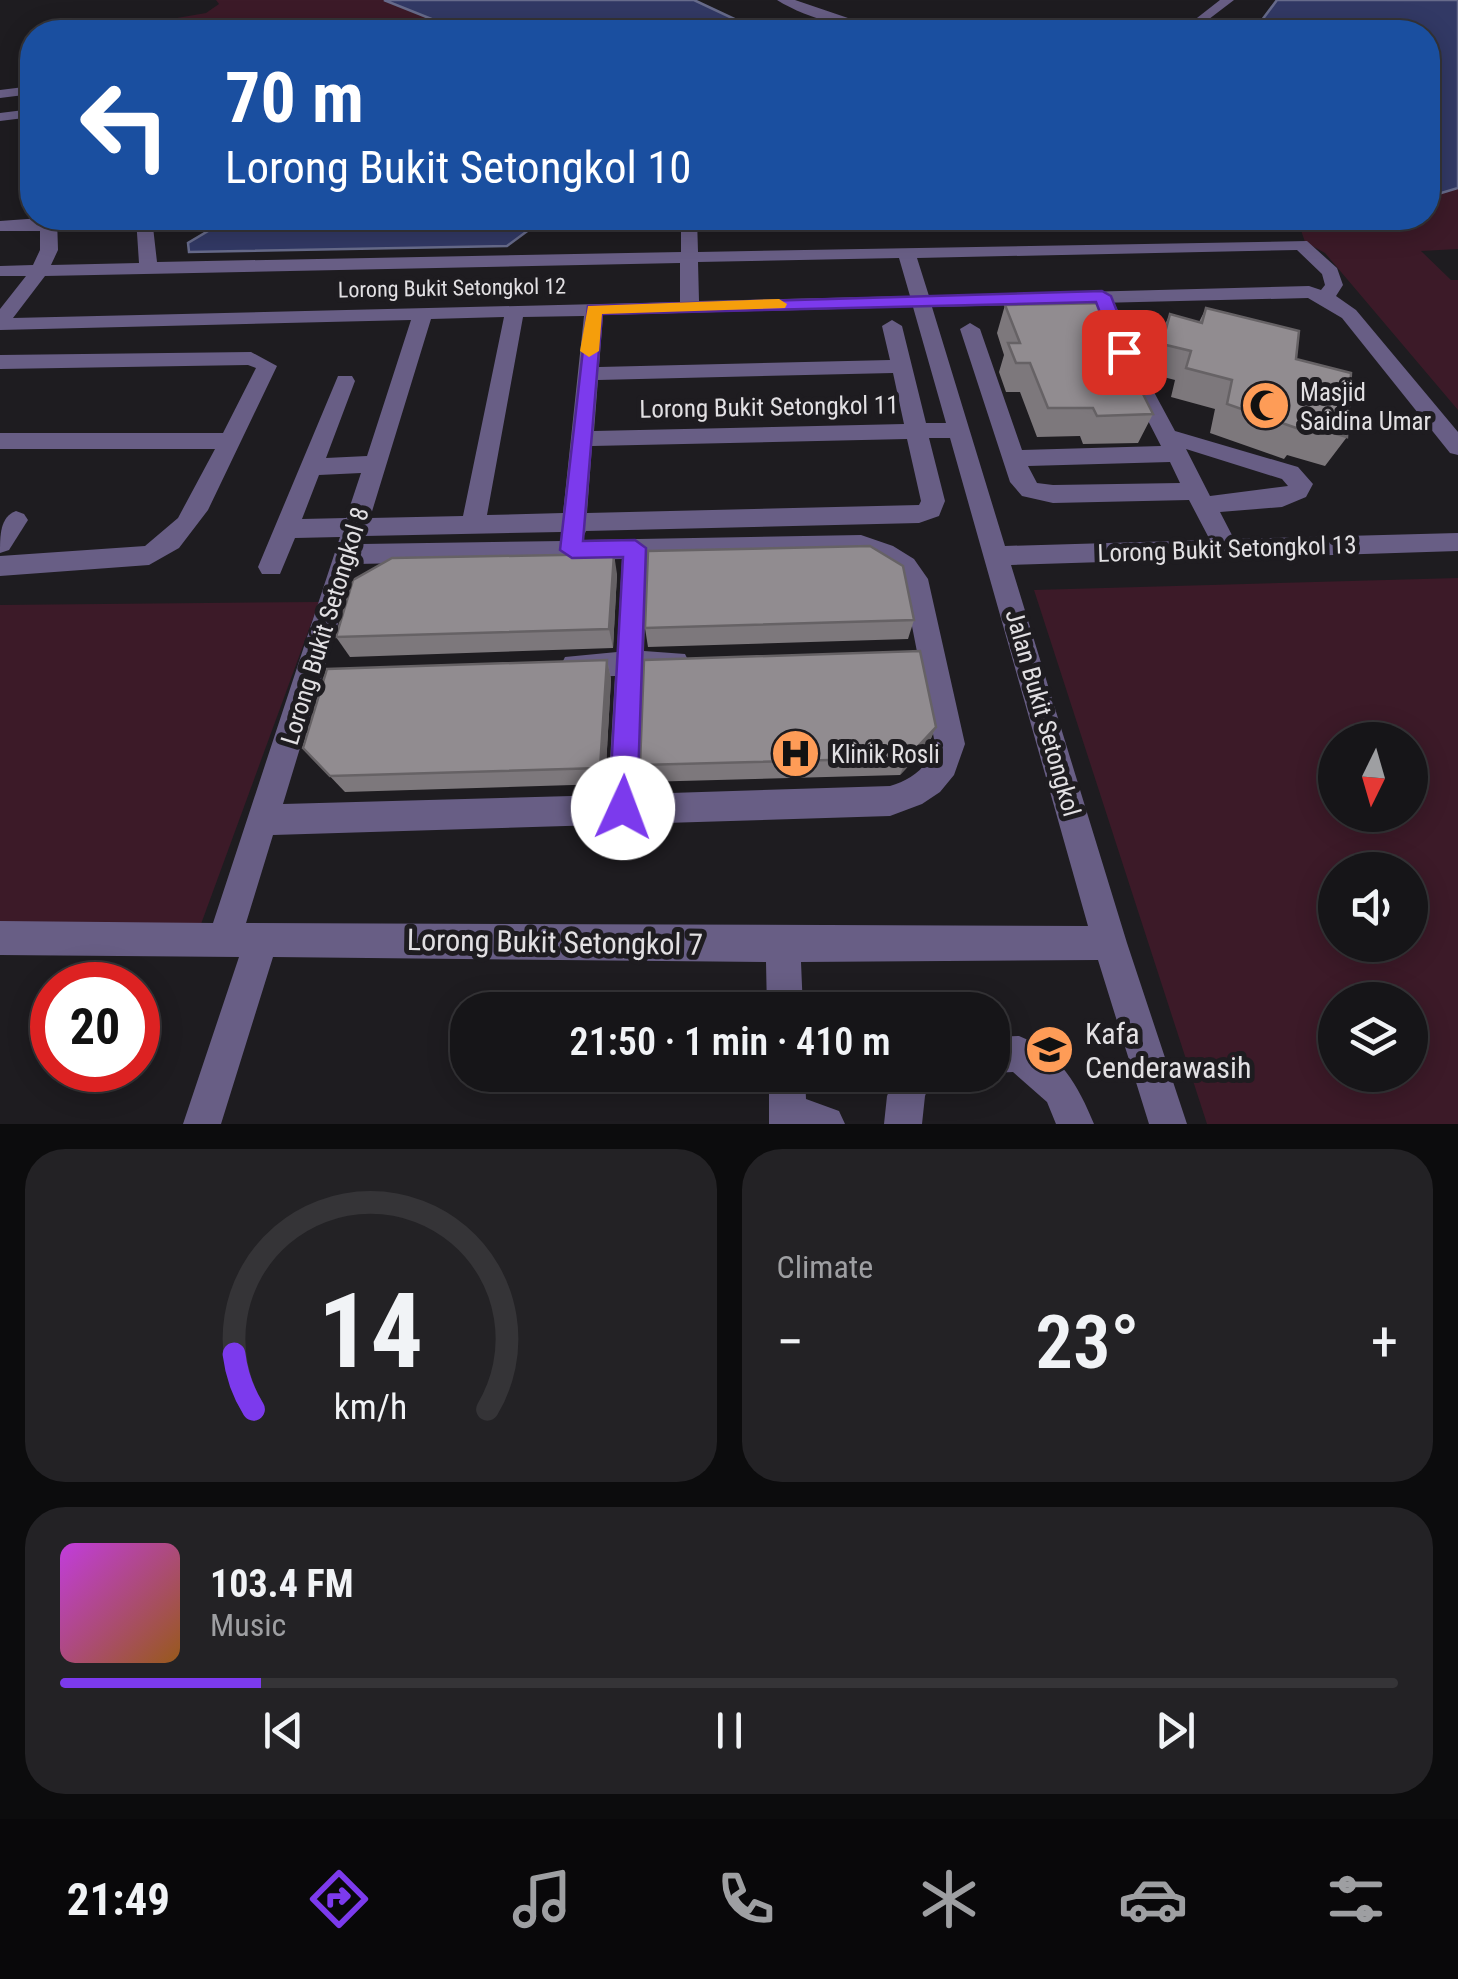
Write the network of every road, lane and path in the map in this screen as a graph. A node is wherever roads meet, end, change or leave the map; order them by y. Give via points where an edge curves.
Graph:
1 (783, 0) edge
2 (1228, 0) edge
3 (843, 20) edge
4 (1202, 20) edge
5 (49, 230) edge
6 (145, 230) edge
7 (689, 230) edge
8 (908, 254) junction
9 (690, 258) junction
10 (150, 268) junction
11 (40, 270) junction
12 (0, 271) edge
13 (1102, 296) junction
14 (1325, 297) junction
15 (920, 301) junction
16 (690, 307) junction
17 (594, 309) junction
18 (515, 311) junction
19 (423, 314) junction
20 (228, 318) junction
21 (0, 323) edge
22 (892, 326) dead end
23 (970, 329) dead end
24 (203, 359) junction
25 (0, 362) edge
26 (900, 366) junction
27 (587, 374) junction
28 (986, 376) junction
29 (942, 377) junction
30 (346, 381) dead end
31 (959, 430) junction
32 (915, 431) junction
33 (581, 439) junction
34 (0, 441) edge
35 (232, 441) junction
36 (1172, 445) junction
37 (1458, 447) edge
38 (1014, 458) junction
39 (375, 464) junction
40 (311, 467) junction
41 (1200, 498) junction
42 (0, 520) edge
43 (574, 522) junction
44 (473, 525) junction
45 (354, 527) junction
46 (286, 529) junction
47 (1458, 542) edge
48 (0, 543) edge
49 (635, 548) junction
50 (1227, 549) junction
51 (572, 550) junction
52 (347, 554) junction
53 (997, 556) junction
54 (0, 566) edge
55 (271, 567) dead end
56 (704, 661) edge
57 (628, 664) junction
58 (549, 666) edge
59 (623, 808) junction
60 (264, 820) junction
61 (0, 938) edge
62 (226, 938) junction
63 (262, 938) junction
64 (1110, 943) junction
65 (783, 945) junction
66 (784, 992) edge
67 (1010, 1054) edge
68 (908, 1092) edge
69 (788, 1104) edge
70 (1161, 1122) edge
71 (202, 1124) edge
72 (826, 1124) edge
73 (903, 1124) edge
74 (1075, 1124) edge

1 - 3 street
2 - 4 street
5 - 11 street
6 - 10 street
7 - 9 street
8 - 9 street
8 - 14 street via 1301,245 1331,272 1334,285
8 - 15 street, Jalan Bukit Setongkol
9 - 10 street
9 - 16 street
10 - 11 street
11 - 12 street
11 - 21 street
13 - 14 street, Lorong Bukit Setongkol 12
13 - 15 street, Lorong Bukit Setongkol 12
13 - 36 street
14 - 37 street via 1349,314
15 - 16 street, Lorong Bukit Setongkol 12
15 - 29 street, Jalan Bukit Setongkol
16 - 17 street, Lorong Bukit Setongkol 12
17 - 18 street, Lorong Bukit Setongkol 12
17 - 27 street
18 - 19 street, Lorong Bukit Setongkol 12
18 - 44 street
19 - 20 street, Lorong Bukit Setongkol 12
19 - 39 street, Lorong Bukit Setongkol 8
20 - 21 street, Lorong Bukit Setongkol 12
20 - 24 street
22 - 26 street
23 - 28 street
24 - 25 street
24 - 35 street via 252,358 267,366
26 - 27 street
26 - 32 street
27 - 33 street
28 - 29 street
28 - 38 street
29 - 31 street, Jalan Bukit Setongkol
30 - 40 street
31 - 32 street, Lorong Bukit Setongkol 11
31 - 53 street, Jalan Bukit Setongkol
32 - 33 street, Lorong Bukit Setongkol 11
32 - 43 street via 933,500 931,510 918,514
33 - 43 street
34 - 35 street
35 - 54 street via 185,531 149,555
36 - 38 street
36 - 41 street
36 - 41 street via 1290,473 1301,484 1282,498
38 - 41 street via 1022,482 1040,493
39 - 40 street
39 - 45 street, Lorong Bukit Setongkol 8
40 - 46 street
41 - 50 street
42 - 48 street via 16,520
43 - 44 street
43 - 51 street
44 - 45 street
45 - 46 street
45 - 52 street, Lorong Bukit Setongkol 8
46 - 55 street
47 - 50 street, Lorong Bukit Setongkol 13
49 - 51 street
49 - 57 street
49 - 59 street via 861,544 910,567 920,654 950,744 948,763 912,795 890,801
50 - 53 street, Lorong Bukit Setongkol 13
51 - 52 street
52 - 60 street, Lorong Bukit Setongkol 8 via 322,672
53 - 64 street, Jalan Bukit Setongkol
56 - 57 street
57 - 58 street
57 - 59 street
59 - 60 street
60 - 62 street, Lorong Bukit Setongkol 8
61 - 62 street, Lorong Bukit Setongkol 7
62 - 63 street, Lorong Bukit Setongkol 7
63 - 65 street, Lorong Bukit Setongkol 7
63 - 71 street
64 - 65 street, Lorong Bukit Setongkol 7
64 - 70 street, Jalan Bukit Setongkol
65 - 66 street
67 - 74 street via 1020,1054 1060,1089
68 - 73 street
69 - 72 street

